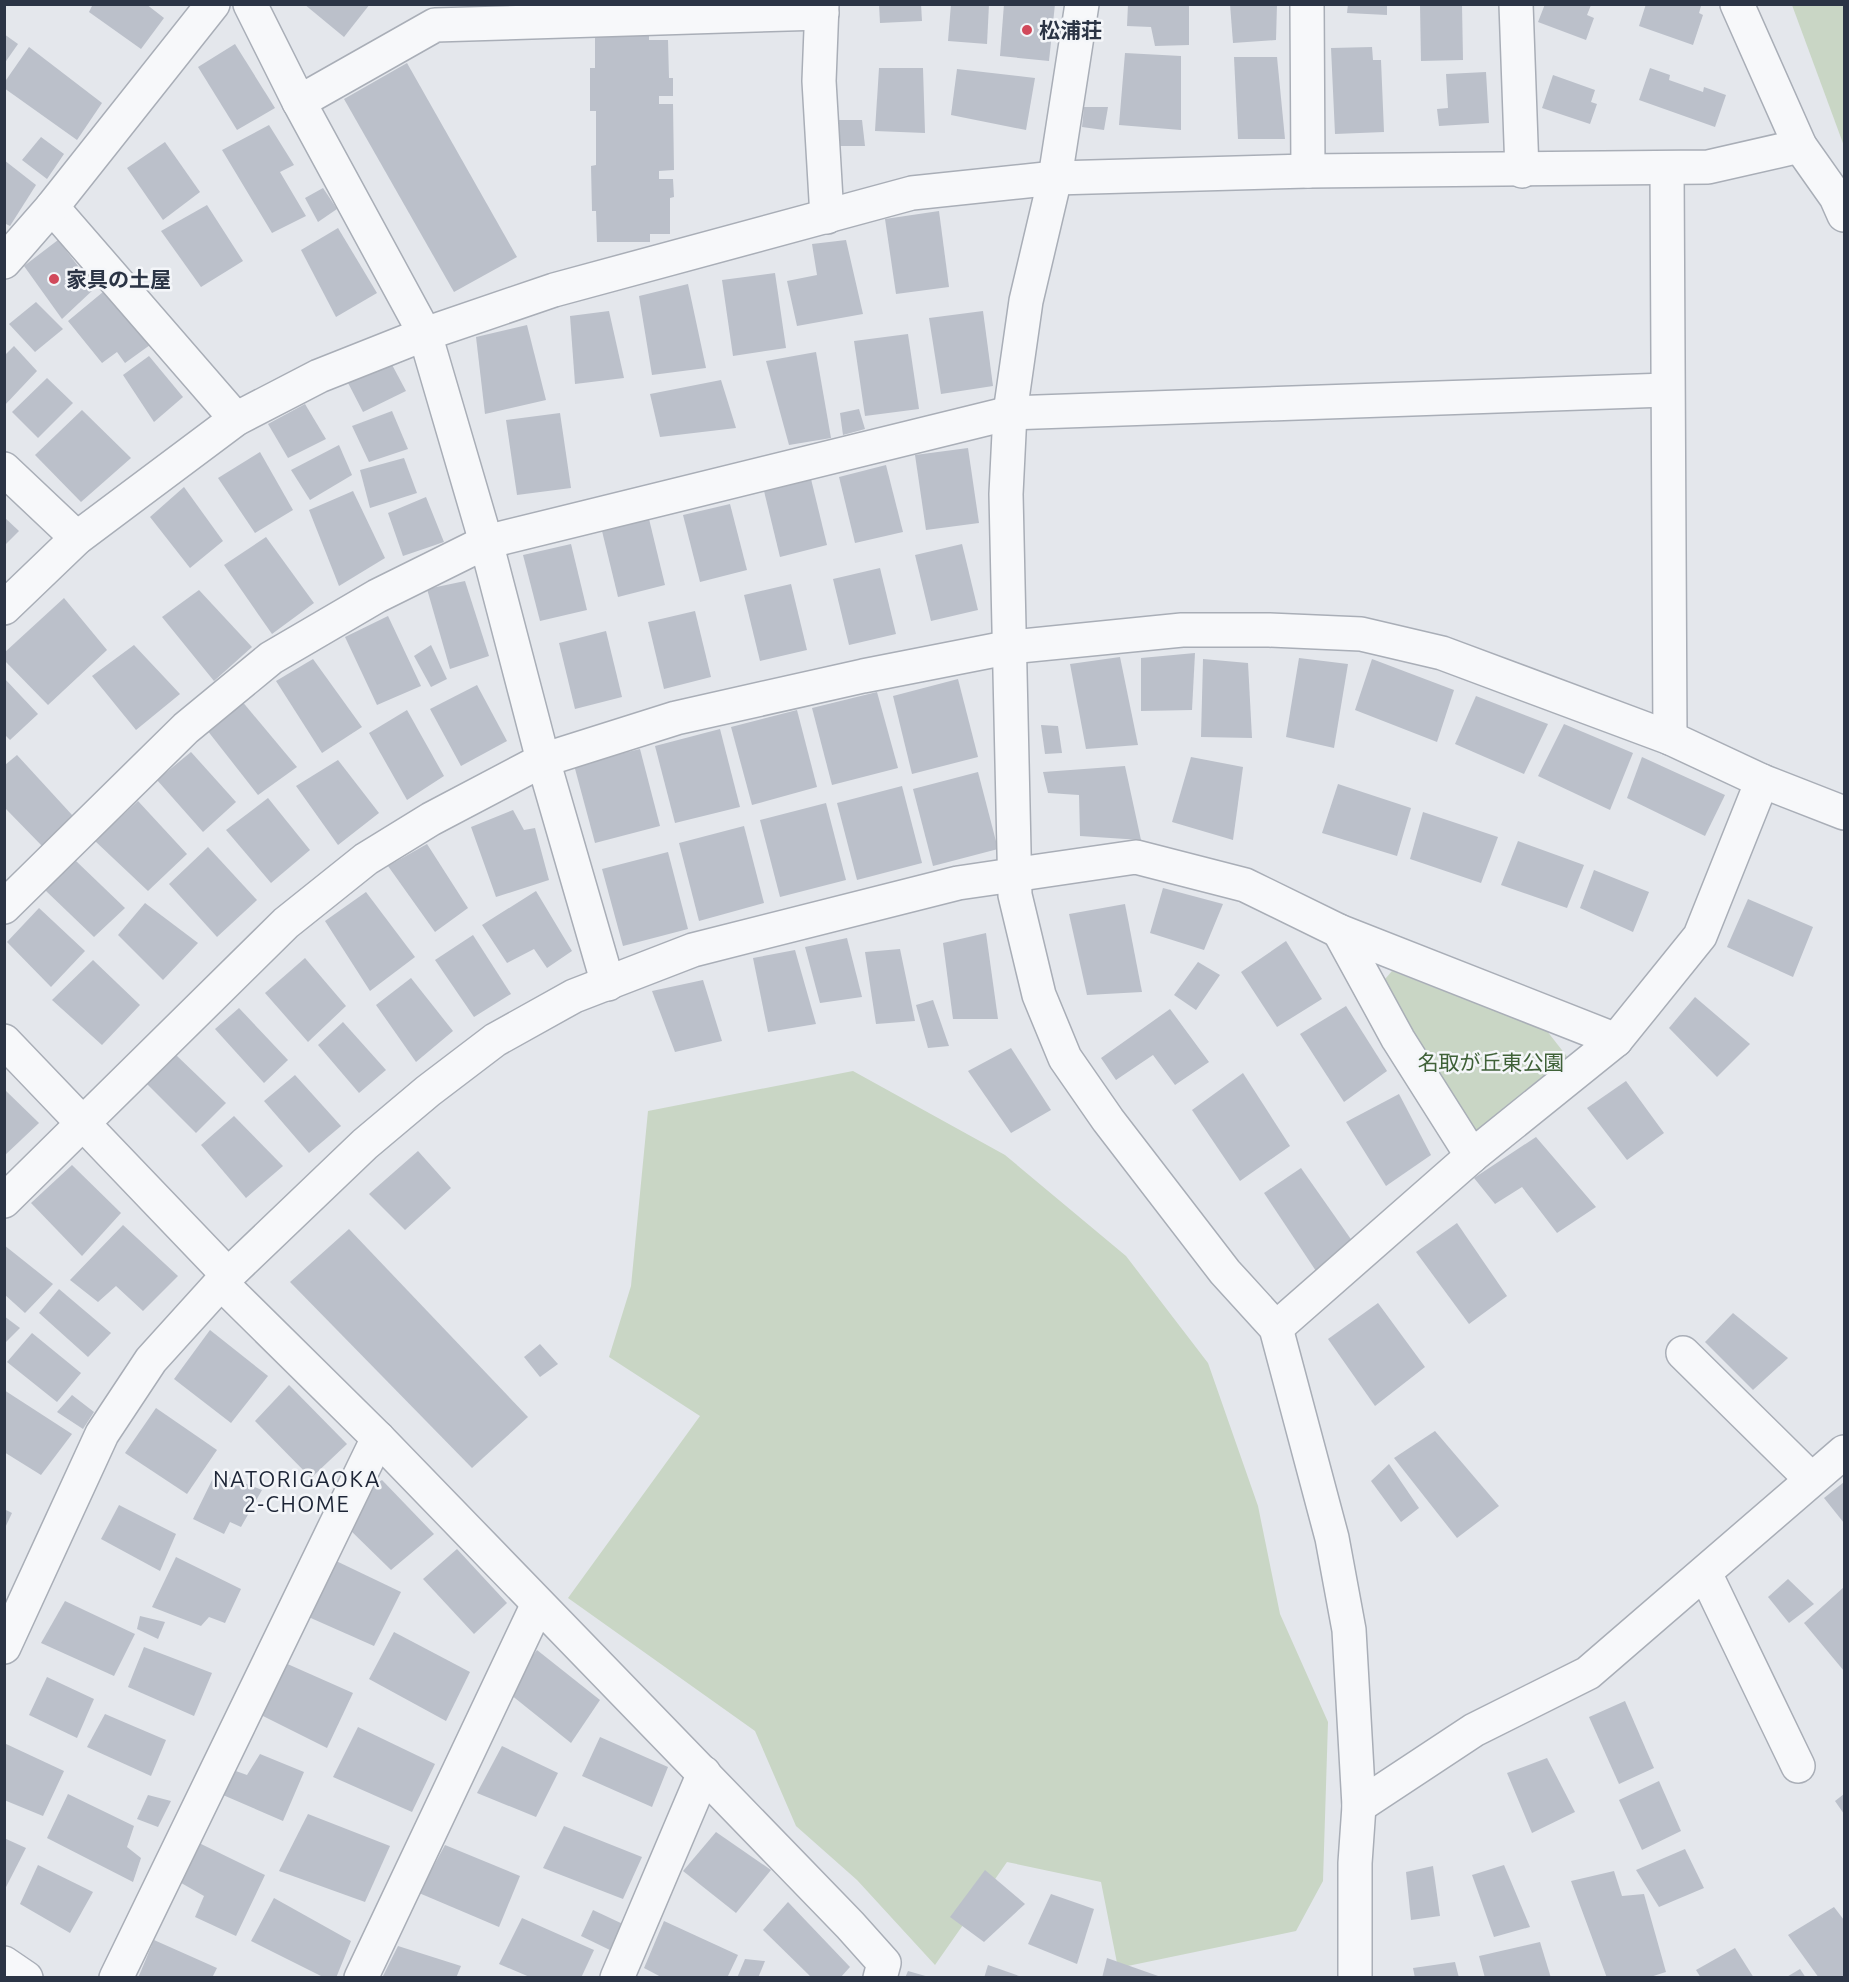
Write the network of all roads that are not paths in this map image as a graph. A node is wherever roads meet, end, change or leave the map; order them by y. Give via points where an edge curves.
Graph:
1 (213, 4) edge
2 (250, 4) edge
3 (1082, 4) edge
4 (1307, 4) edge
5 (1516, 4) edge
6 (1737, 4) edge
7 (822, 9) edge
8 (299, 102) junction
9 (1800, 146) junction
10 (1666, 168) junction
11 (1308, 171) junction
12 (1522, 171) junction
13 (1055, 178) junction
14 (52, 207) junction
15 (1845, 215) edge
16 (828, 217) junction
17 (4, 262) edge
18 (425, 334) junction
19 (1666, 390) junction
20 (1010, 413) junction
21 (236, 419) junction
22 (4, 470) edge
23 (77, 537) junction
24 (486, 542) junction
25 (4, 608) edge
26 (1011, 647) junction
27 (1670, 738) junction
28 (543, 760) junction
29 (1762, 781) junction
30 (1845, 813) edge
31 (1014, 874) junction
32 (4, 907) edge
33 (1339, 931) junction
34 (608, 984) junction
35 (1616, 1040) junction
36 (4, 1041) edge
37 (82, 1122) junction
38 (1472, 1156) junction
39 (4, 1201) edge
40 (225, 1280) junction
41 (1276, 1328) junction
42 (1683, 1353) dead end
43 (378, 1438) junction
44 (1845, 1452) edge
45 (1811, 1479) junction
46 (1705, 1573) junction
47 (538, 1604) junction
48 (4, 1647) edge
49 (1798, 1766) dead end
50 (704, 1773) junction
51 (1359, 1806) junction
52 (4, 1963) edge
53 (26, 1977) edge
54 (116, 1977) edge
55 (361, 1977) edge
56 (617, 1977) edge
57 (880, 1977) edge
58 (1355, 1977) edge

1 - 14 street
2 - 8 street
3 - 13 street
4 - 11 street
5 - 12 street
6 - 9 street
7 - 8 street via 435,25
7 - 16 street via 819,81
8 - 18 street
9 - 10 street via 1708,167
9 - 15 street
10 - 12 street
10 - 19 street
11 - 12 street
11 - 13 street
13 - 16 street via 912,193
13 - 20 street via 1026,301
14 - 17 street
14 - 21 street
16 - 18 street via 554,290
18 - 21 street via 319,376
18 - 24 street
19 - 20 street
19 - 27 street
20 - 24 street
20 - 26 street via 1006,494
21 - 23 street
22 - 23 street
23 - 25 street
24 - 28 street
24 - 32 street via 377,596 271,658 186,728
26 - 27 street via 1182,630 1361,634 1442,653
26 - 28 street via 676,718
26 - 31 street
27 - 29 street
28 - 34 street
28 - 37 street via 431,819 366,859 286,923
29 - 30 street
29 - 35 street via 1700,936
31 - 33 street via 1136,857 1245,885
31 - 34 street via 958,883 693,950
31 - 41 street via 1015,895 1039,995 1065,1058 1218,1263
33 - 35 street
33 - 38 street via 1398,1039
34 - 40 street via 574,996 495,1040 428,1091 365,1144
35 - 38 street
36 - 37 street
37 - 39 street
37 - 40 street
38 - 41 street
40 - 43 street
40 - 48 street via 150,1360 102,1434
41 - 51 street via 1332,1538 1349,1630
42 - 45 street
43 - 47 street
43 - 54 street
44 - 45 street
45 - 46 street
46 - 49 street
46 - 51 street via 1588,1673 1474,1730
47 - 50 street
47 - 55 street
50 - 56 street
50 - 57 street via 884,1963
51 - 58 street
52 - 53 street

